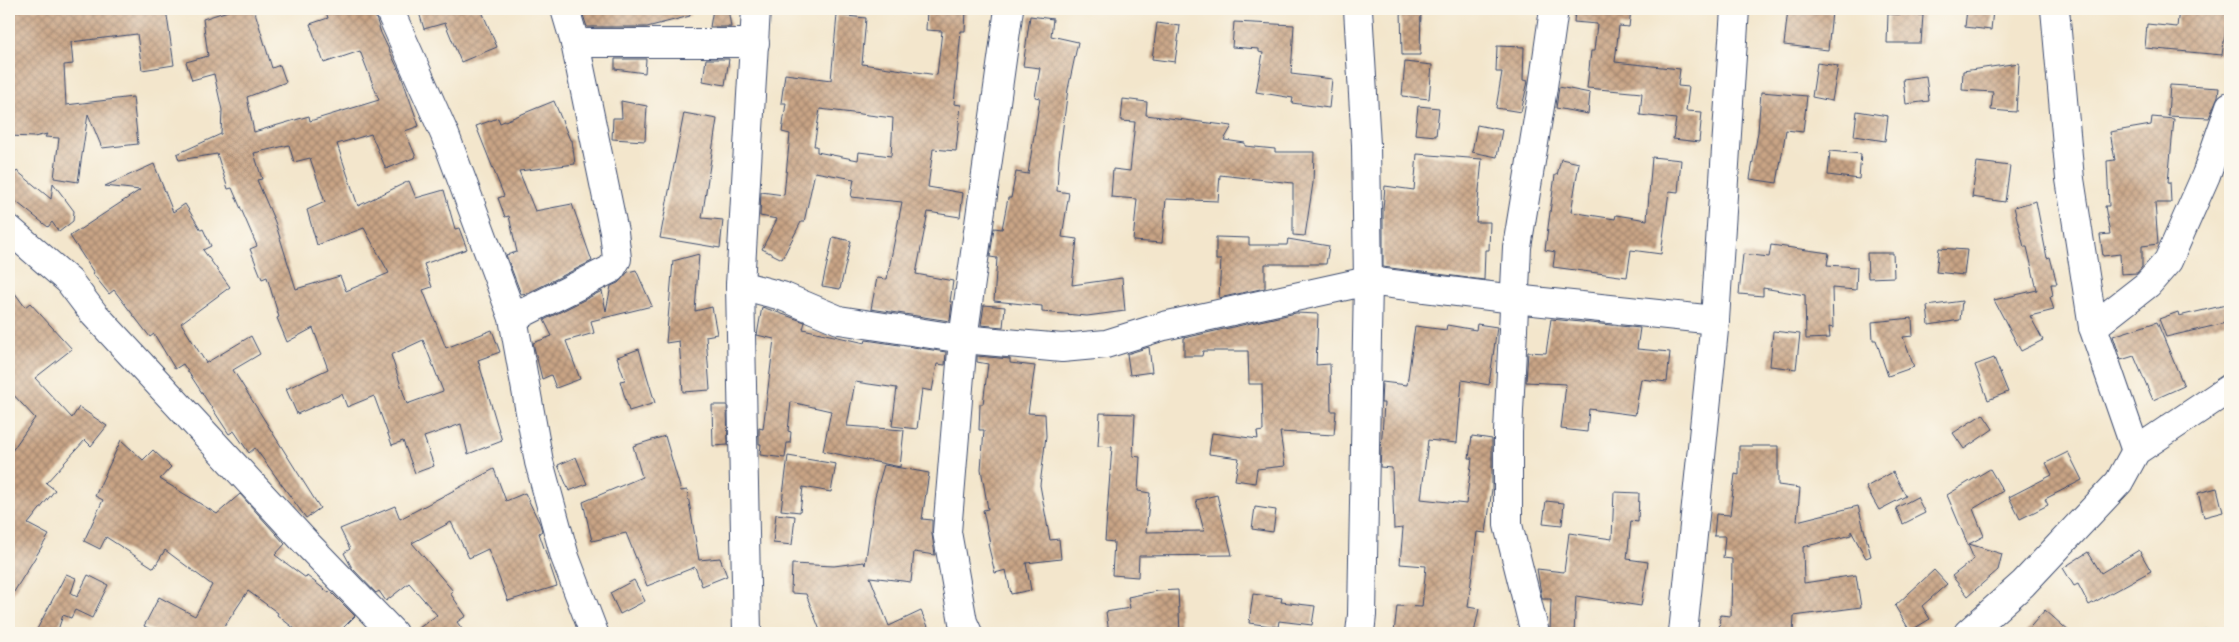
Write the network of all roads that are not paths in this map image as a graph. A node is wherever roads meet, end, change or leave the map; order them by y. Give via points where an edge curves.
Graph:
1 (389, 9) edge
2 (565, 9) edge
3 (756, 9) edge
4 (1009, 9) edge
5 (1358, 9) edge
6 (1554, 9) edge
7 (1735, 9) edge
8 (2055, 9) edge
9 (575, 43) junction
10 (755, 43) junction
11 (2230, 106) edge
12 (9, 229) edge
13 (1368, 280) junction
14 (740, 285) junction
15 (1514, 299) junction
16 (512, 318) junction
17 (1716, 320) junction
18 (2093, 327) junction
19 (963, 340) junction
20 (2230, 388) edge
21 (2136, 451) junction
22 (393, 633) edge
23 (594, 633) edge
24 (747, 633) edge
25 (968, 633) edge
26 (1360, 633) edge
27 (1535, 633) edge
28 (1683, 633) edge
29 (1968, 633) edge

1 - 16 street via 445,135
2 - 9 street
3 - 10 street
4 - 19 street
5 - 13 street via 1366,145
6 - 15 street via 1516,247
7 - 17 street
8 - 18 street via 2070,179
9 - 10 street
9 - 16 street via 617,260 611,269
10 - 14 street
11 - 18 street via 2206,175 2168,261 2148,284
12 - 22 street via 69,281 94,314
13 - 15 street
13 - 19 street via 1164,326 1106,344 1062,348
13 - 26 street
14 - 19 street via 782,296 839,320
14 - 24 street
15 - 17 street
15 - 27 street via 1508,525
16 - 23 street via 539,462 565,557
17 - 28 street
18 - 21 street
19 - 25 street via 947,532 963,622
20 - 21 street
21 - 29 street via 2119,482 2023,584

